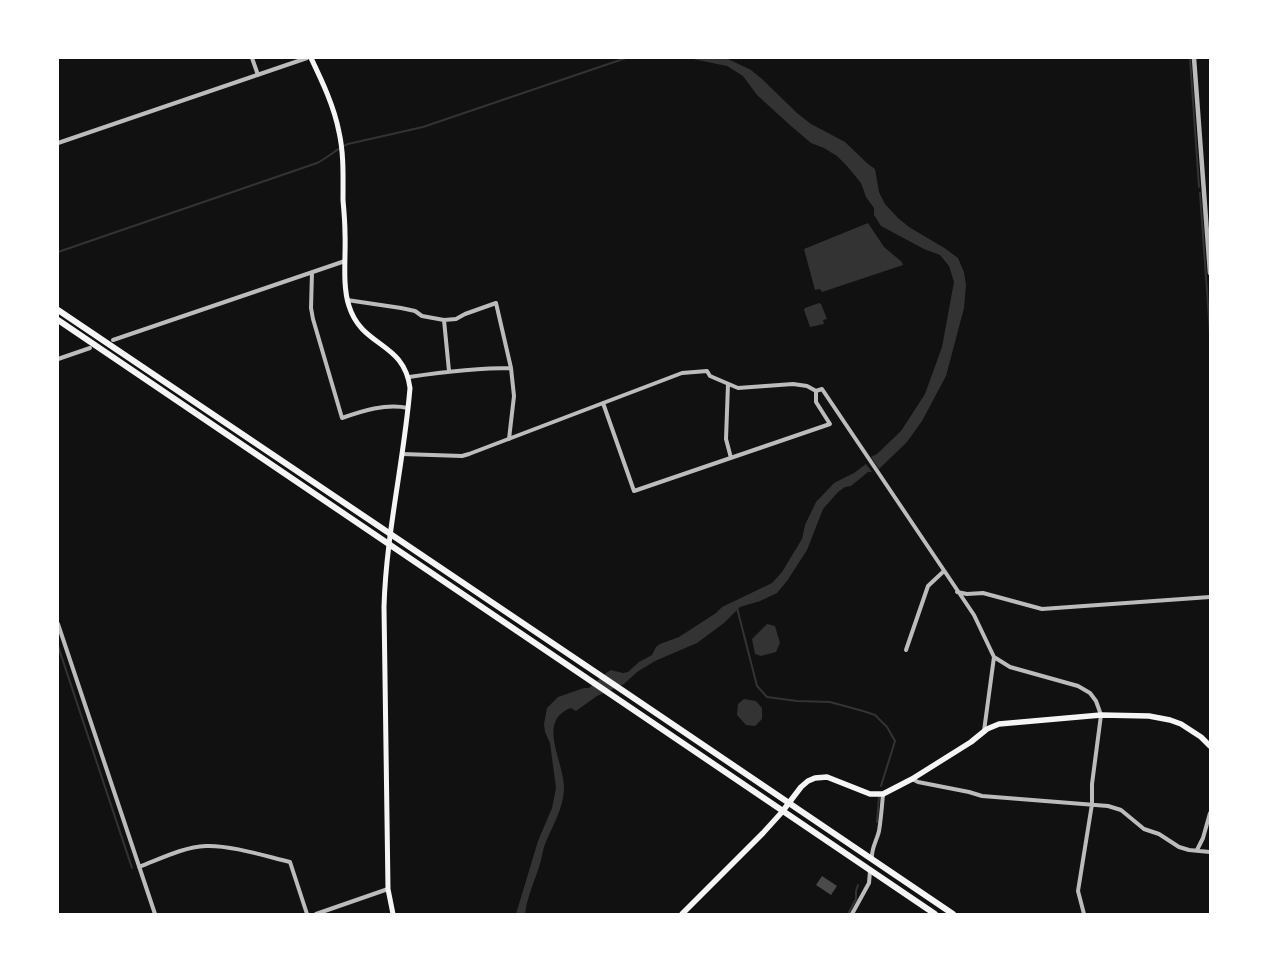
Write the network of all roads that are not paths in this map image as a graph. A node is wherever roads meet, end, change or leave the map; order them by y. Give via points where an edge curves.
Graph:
1 (252, 58) edge
2 (309, 58) edge
3 (1194, 58) edge
4 (258, 75) junction
5 (58, 142) edge
6 (345, 261) junction
7 (312, 272) junction
8 (1210, 273) edge
9 (347, 300) junction
10 (58, 310) edge
11 (58, 320) edge
12 (444, 320) junction
13 (113, 340) dead end
14 (90, 348) dead end
15 (58, 359) edge
16 (511, 368) junction
17 (449, 371) junction
18 (409, 377) junction
19 (728, 384) junction
20 (816, 391) junction
21 (604, 403) junction
22 (408, 408) junction
23 (509, 439) junction
24 (402, 454) junction
25 (731, 458) junction
26 (390, 533) junction
27 (390, 546) junction
28 (944, 571) junction
29 (957, 592) junction
30 (1210, 597) edge
31 (58, 624) edge
32 (906, 650) dead end
33 (994, 657) junction
34 (1100, 715) junction
35 (984, 732) junction
36 (1210, 746) edge
37 (912, 778) junction
38 (883, 794) junction
39 (789, 802) junction
40 (1092, 804) junction
41 (782, 812) junction
42 (1210, 813) edge
43 (1197, 850) junction
44 (1210, 852) edge
45 (872, 858) junction
46 (139, 867) junction
47 (870, 871) junction
48 (388, 889) junction
49 (332, 909) junction
50 (155, 914) edge
51 (307, 914) edge
52 (316, 914) edge
53 (332, 914) edge
54 (393, 914) edge
55 (682, 914) edge
56 (852, 914) edge
57 (935, 914) edge
58 (953, 914) edge
59 (1084, 914) edge

1 - 4 street
2 - 4 street
2 - 6 main road via 335,115 342,147
3 - 8 street
4 - 5 street
6 - 7 street
6 - 9 main road
7 - 13 street
7 - 22 street via 312,314 342,418 384,407
9 - 12 street via 415,310 422,316
9 - 18 main road via 352,315 366,334 394,354
10 - 26 highway
11 - 27 highway
12 - 16 street via 456,319 496,303
12 - 17 street
14 - 15 street
16 - 17 street
16 - 23 street via 514,396
17 - 18 street
18 - 22 main road
19 - 20 street via 738,388 793,384
19 - 21 street via 710,376 707,371 682,373
19 - 25 street via 726,439
20 - 25 street via 816,402 830,424
20 - 28 street via 822,389
21 - 23 street
21 - 25 street via 634,491
22 - 24 main road
23 - 24 street via 462,456
24 - 26 main road
26 - 27 main road
26 - 39 highway
27 - 41 highway
27 - 48 main road via 385,576 384,631
28 - 29 street
28 - 32 street via 928,586
29 - 30 street via 983,593 1042,609
29 - 33 street via 974,615
31 - 46 street
33 - 34 street via 1010,667 1078,686 1093,696
33 - 35 street
34 - 35 main road via 999,724
34 - 36 main road via 1170,720 1191,730
34 - 40 street
35 - 37 main road
37 - 38 main road
37 - 40 street via 982,796
38 - 39 main road via 870,794 821,777 805,783
38 - 45 street via 880,828
39 - 41 main road
39 - 45 highway
40 - 43 street via 1121,810 1144,829 1179,846
40 - 59 street via 1078,891
41 - 47 highway
41 - 55 main road
42 - 43 street via 1204,838
43 - 44 street
45 - 58 highway
46 - 50 street
46 - 51 street via 179,851 206,846 290,862
47 - 56 street via 869,883
47 - 57 highway
48 - 49 street
48 - 54 main road
49 - 52 street
49 - 53 street

